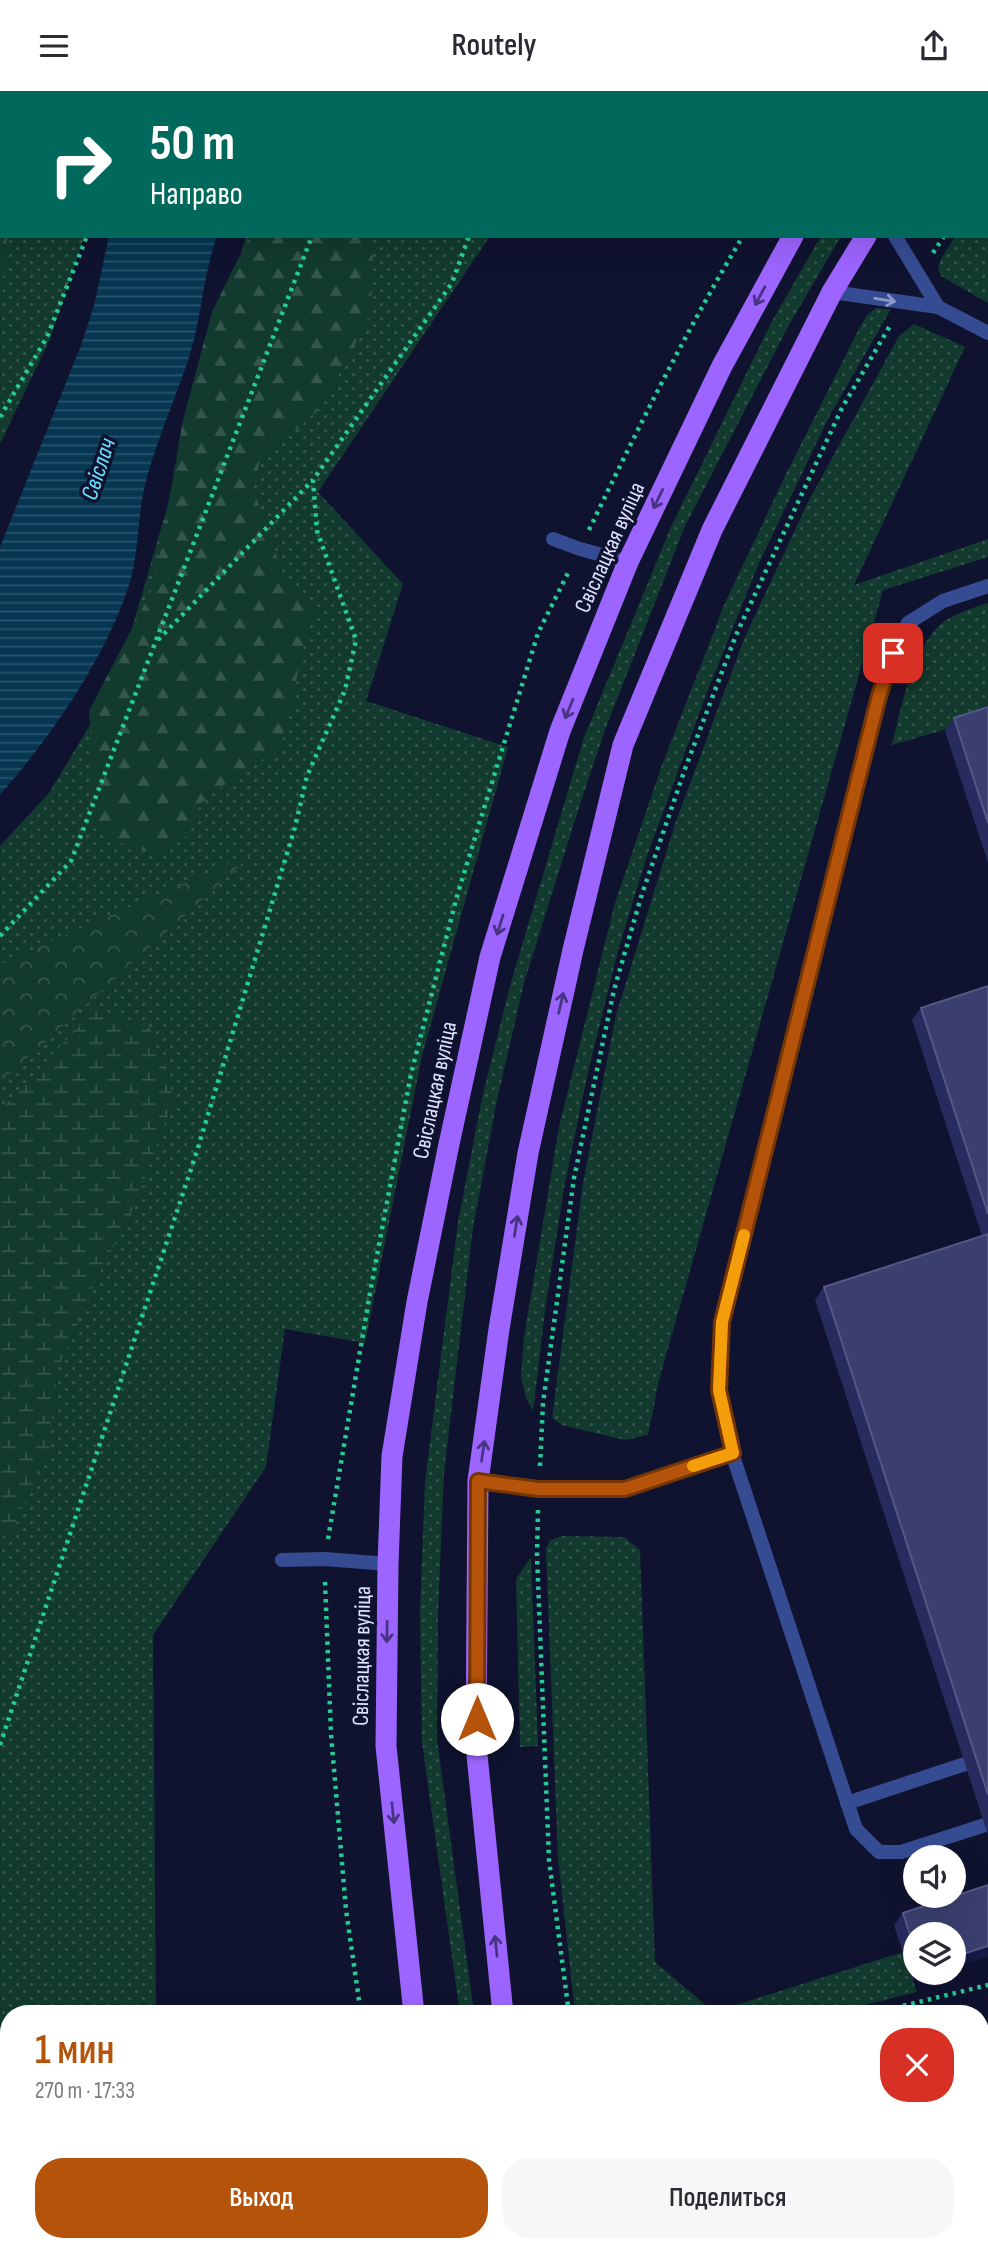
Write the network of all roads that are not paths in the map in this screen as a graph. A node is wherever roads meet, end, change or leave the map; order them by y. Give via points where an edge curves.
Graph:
1 (792, 238) edge
2 (865, 238) edge
3 (896, 238) edge
4 (832, 292) junction
5 (938, 307) junction
6 (988, 333) edge
7 (553, 539) dead end
8 (628, 562) junction
9 (988, 586) edge
10 (733, 1453) junction
11 (478, 1481) junction
12 (282, 1560) dead end
13 (388, 1564) junction
14 (965, 1763) dead end
15 (847, 1803) junction
16 (985, 1825) dead end
17 (413, 2005) edge
18 (502, 2005) edge

1 -> 8 main road, Свіслацкая вуліца via 722,366
2 - 4 main road
3 - 5 lane
4 -> 5 lane
11 -> 4 main road via 528,1153 623,745 712,530
5 - 6 lane
7 - 8 lane
8 -> 13 main road, Свіслацкая вуліца via 560,731 490,957 417,1302 392,1456
9 - 10 lane via 943,601 908,623 879,696 722,1322 719,1390
10 - 11 lane via 625,1489 538,1489
10 - 15 lane
18 -> 11 main road via 477,1745
12 - 13 lane
13 -> 17 main road, Свіслацкая вуліца via 386,1746
14 - 15 lane
15 - 16 lane via 856,1829 880,1852 901,1852

